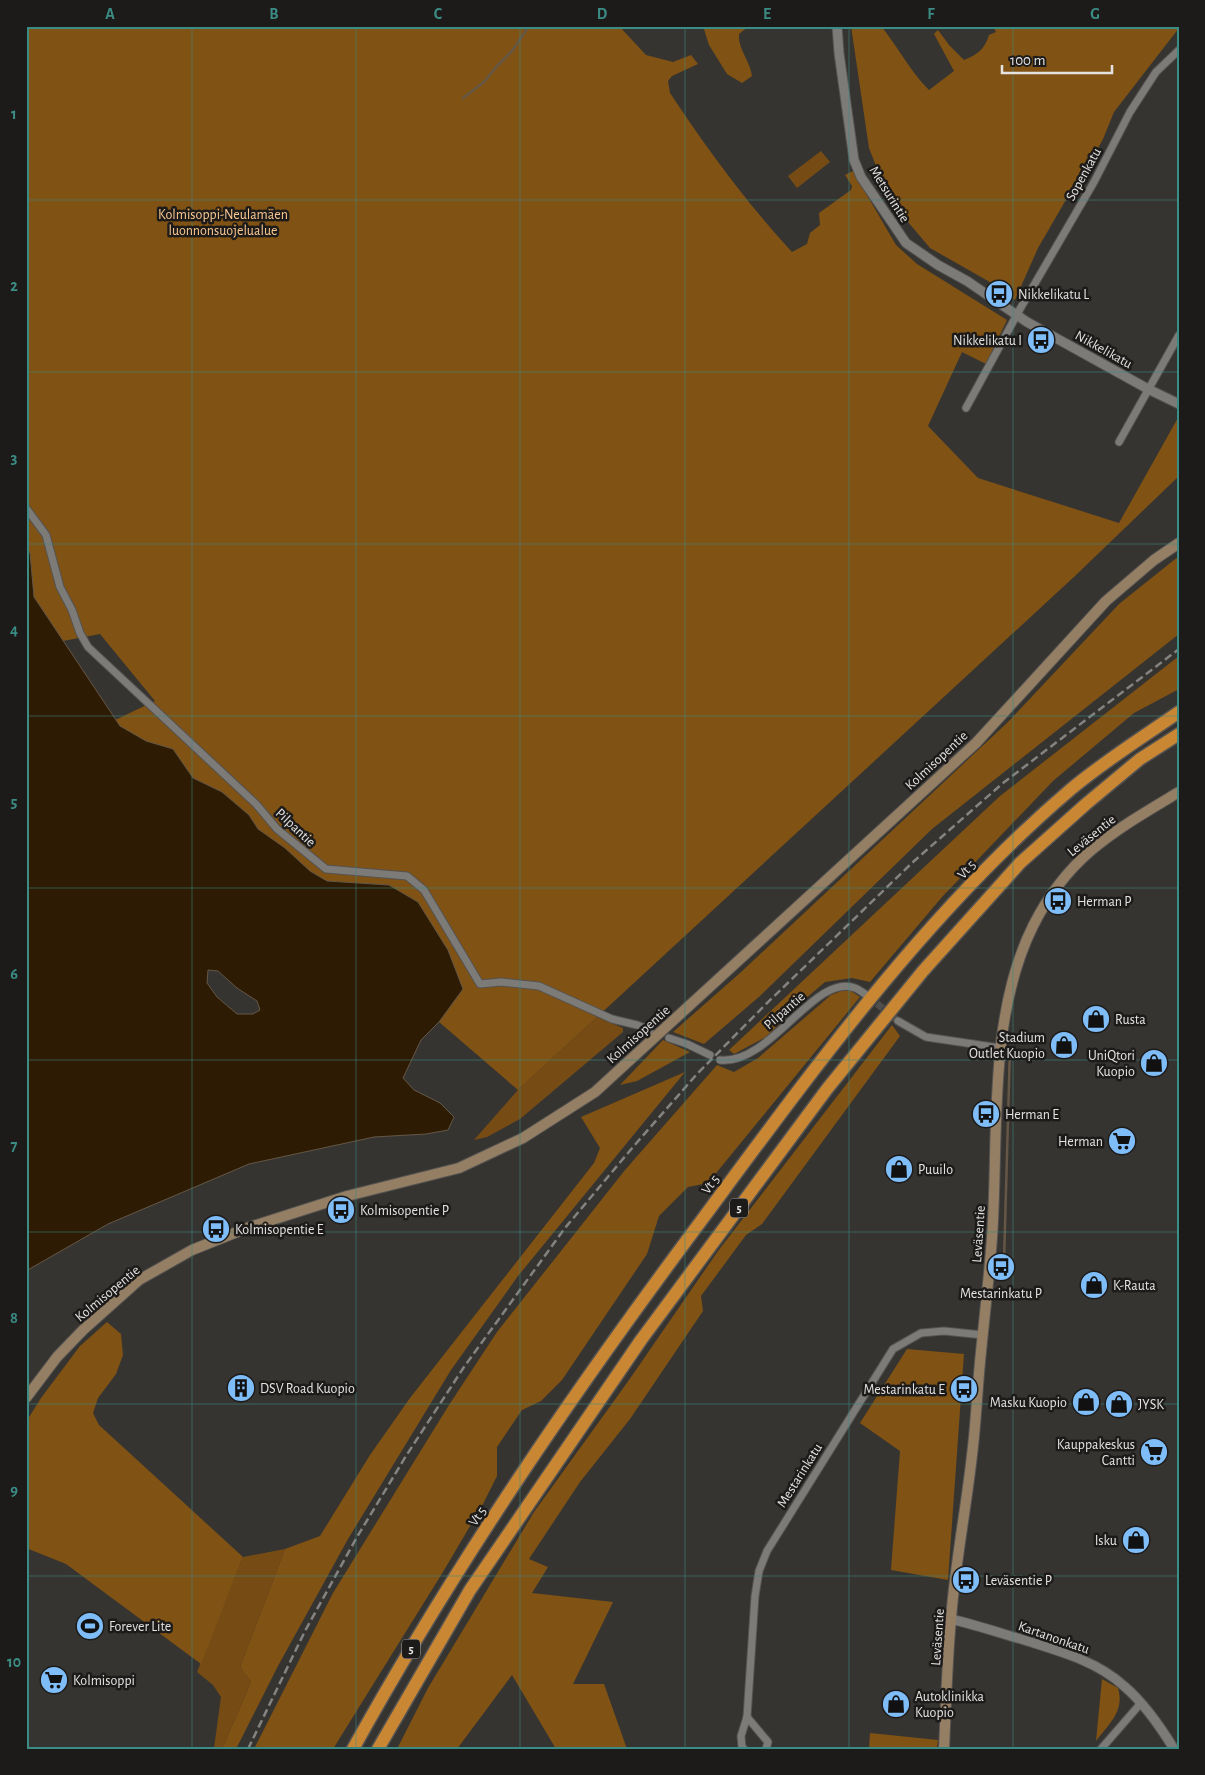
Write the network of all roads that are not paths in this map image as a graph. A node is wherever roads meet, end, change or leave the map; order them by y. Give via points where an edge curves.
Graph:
1 (837, 26) edge
2 (1179, 50) edge
3 (1016, 316) junction
4 (1179, 335) edge
5 (1148, 389) junction
6 (1179, 404) edge
7 (966, 408) dead end
8 (1119, 442) dead end
9 (26, 508) edge
10 (1179, 543) edge
11 (1179, 712) edge
12 (1179, 734) edge
13 (1179, 792) edge
14 (865, 994) tunnel mouth
15 (898, 1021) tunnel mouth
16 (650, 1030) dead end
17 (669, 1038) dead end
18 (1000, 1048) junction
19 (710, 1055) dead end
20 (720, 1060) dead end
21 (983, 1335) junction
22 (26, 1398) edge
23 (950, 1619) junction
24 (1141, 1703) junction
25 (747, 1718) junction
26 (352, 1749) edge
27 (378, 1749) edge
28 (744, 1749) edge
29 (766, 1749) edge
30 (944, 1749) edge
31 (1101, 1749) edge
32 (1174, 1749) edge

1 - 3 street, Metsurintie via 854,160 861,177 906,243
2 - 3 street, Sopenkatu via 1156,72 1130,112 1094,182
3 - 5 street, Nikkelikatu
3 - 7 street, Sopenkatu
4 - 5 street
5 - 6 street, Nikkelikatu
5 - 8 street
9 - 16 street, Pilpantie via 46,535 60,587 88,647 256,804 277,829 326,870 406,876 424,890 480,984 501,982 539,986 612,1019
10 - 22 main road, Kolmisopentie via 1106,601 976,743 594,1092 523,1138 459,1168 348,1196 247,1228 192,1250 139,1280 57,1357
11 - 26 highway, Vt 5 / 5 via 1072,788 1005,849 906,956 811,1073 624,1325 450,1582
12 - 27 highway, 5 via 1140,759 1020,863 923,971 827,1089 641,1340 481,1574
13 - 18 main road, Leväsentie via 1101,842 1079,860 1054,889 1021,955
14 - 20 street, Pilpantie via 855,988 837,987 817,998 754,1052 729,1061
15 - 18 street via 926,1038
17 - 19 street
18 - 21 main road, Leväsentie via 992,1237
21 - 23 main road, Leväsentie via 972,1453
21 - 25 street, Mestarinkatu via 944,1331 921,1333 893,1349 816,1470 767,1551 759,1572
23 - 24 street, Kartanonkatu via 1074,1656 1124,1685
23 - 30 main road, Leväsentie
24 - 31 street
24 - 32 street, Kartanonkatu
25 - 28 street, Mestarinkatu via 742,1736
25 - 29 street via 768,1742

